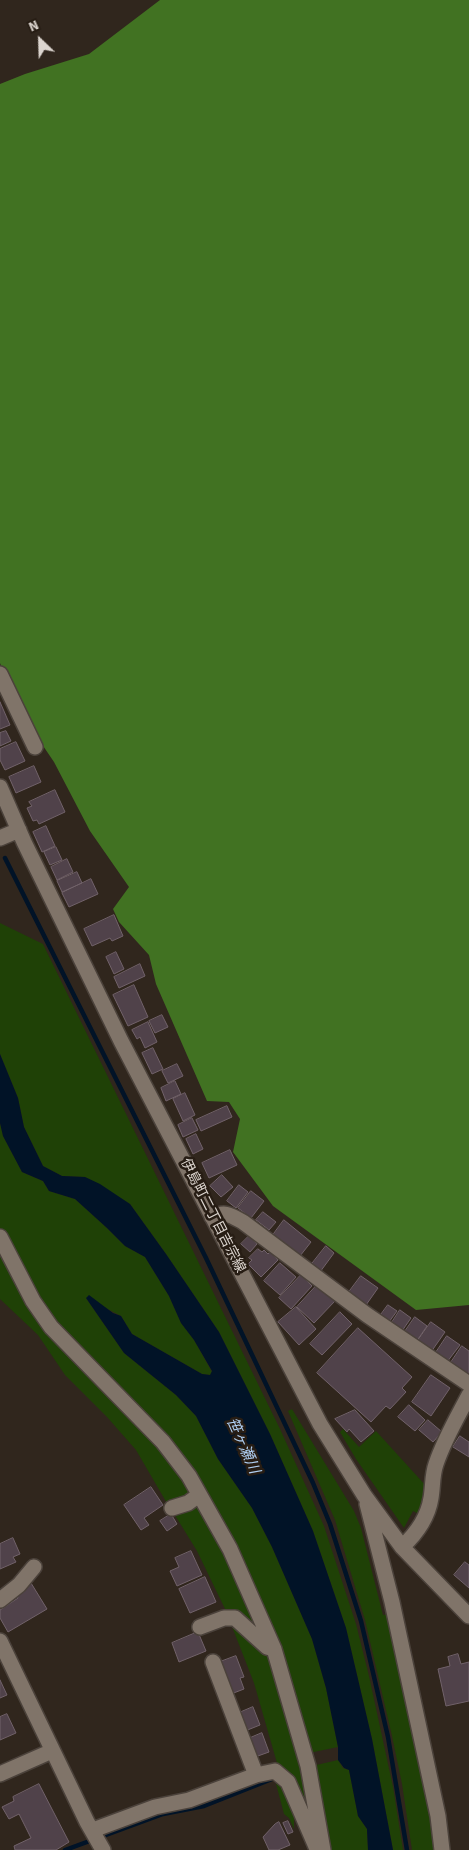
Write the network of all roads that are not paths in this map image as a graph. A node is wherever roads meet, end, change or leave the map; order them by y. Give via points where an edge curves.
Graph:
1 (0, 674) edge
2 (35, 747) dead end
3 (0, 788) edge
4 (19, 830) junction
5 (0, 838) edge
6 (212, 1217) junction
7 (0, 1237) edge
8 (469, 1384) edge
9 (469, 1395) edge
10 (199, 1495) junction
11 (364, 1495) junction
12 (172, 1508) dead end
13 (402, 1547) junction
14 (34, 1567) dead end
15 (0, 1600) edge
16 (469, 1616) edge
17 (200, 1627) dead end
18 (0, 1641) edge
19 (274, 1649) junction
20 (213, 1662) dead end
21 (52, 1750) junction
22 (0, 1774) edge
23 (256, 1775) junction
24 (98, 1839) edge
25 (318, 1850) edge
26 (323, 1850) edge
27 (442, 1850) edge

1 - 2 street
3 - 4 street, 伊島町二丁目吉宗線
4 - 5 street
4 - 6 street, 伊島町二丁目吉宗線 via 117,1033
6 - 8 street via 221,1213 243,1222 367,1315
6 - 11 street, 伊島町二丁目吉宗線 via 309,1404
7 - 10 street via 33,1301 51,1327 163,1442
9 - 13 street via 442,1447 426,1516
10 - 12 street
10 - 19 street via 230,1549
11 - 13 street, 伊島町二丁目吉宗線
11 - 27 street via 392,1602 438,1816
13 - 16 street, 伊島町二丁目吉宗線
14 - 15 street
17 - 19 street via 224,1618 235,1618 267,1647
18 - 21 street
19 - 26 street via 308,1766
20 - 23 street
21 - 22 street
21 - 24 street
23 - 24 street via 189,1800 155,1807
23 - 25 street via 275,1771 288,1782

